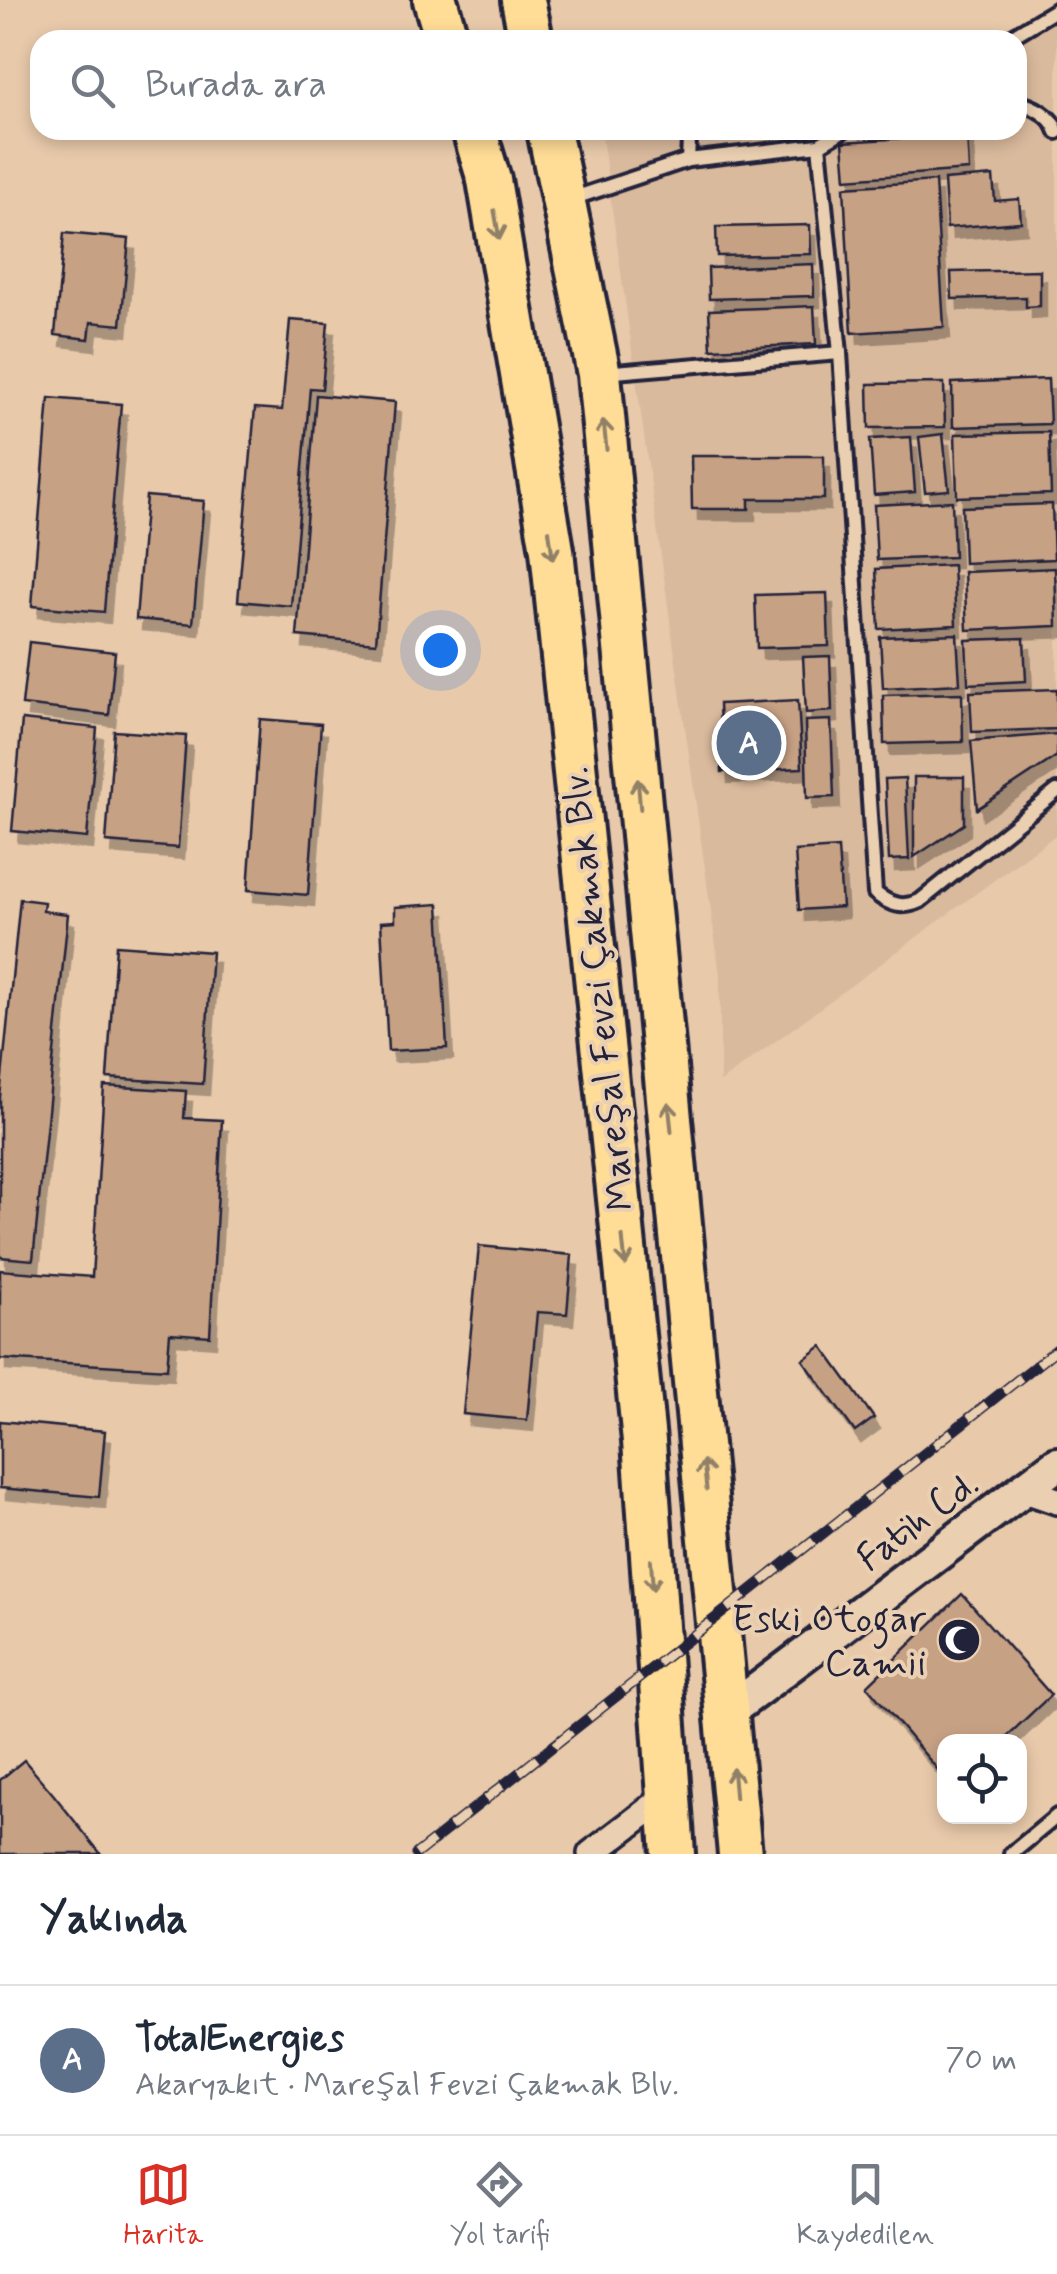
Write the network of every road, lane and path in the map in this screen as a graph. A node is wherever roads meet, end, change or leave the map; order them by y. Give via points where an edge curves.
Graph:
1 (434, 0) edge
2 (523, 0) edge
3 (1057, 9) edge
4 (444, 30) edge
5 (529, 30) edge
6 (1022, 30) edge
7 (1027, 105) edge
8 (1057, 132) edge
9 (477, 140) edge
10 (552, 140) edge
11 (690, 140) edge
12 (826, 140) edge
13 (819, 144) junction
14 (688, 160) junction
15 (564, 202) junction
16 (840, 353) junction
17 (599, 374) junction
18 (1057, 790) edge
19 (1057, 1464) edge
20 (1024, 1490) junction
21 (1057, 1501) edge
22 (728, 1712) junction
23 (667, 1796) junction
24 (1057, 1816) edge
25 (591, 1854) edge
26 (673, 1854) edge
27 (740, 1854) edge
28 (1011, 1854) edge

1 - 4 main road
2 - 5 main road
3 - 6 lane
7 - 8 lane via 1040,110
9 -> 23 main road, Mareşal Fevzi Çakmak Blv. via 552,550 644,1441
10 - 15 main road, Mareşal Fevzi Çakmak Blv.
11 - 14 lane
12 - 13 lane
13 - 14 lane
13 - 16 lane
14 - 15 lane
15 - 17 main road, Mareşal Fevzi Çakmak Blv.
16 - 17 lane
16 - 18 lane via 876,892 892,904 920,901
22 -> 17 main road, Mareşal Fevzi Çakmak Blv.
19 - 20 street, Fatih Cd.
20 - 21 street
20 - 22 street, Fatih Cd.
27 -> 22 main road, Mareşal Fevzi Çakmak Blv.
23 - 25 street
23 - 26 main road, Mareşal Fevzi Çakmak Blv.
24 - 28 lane

